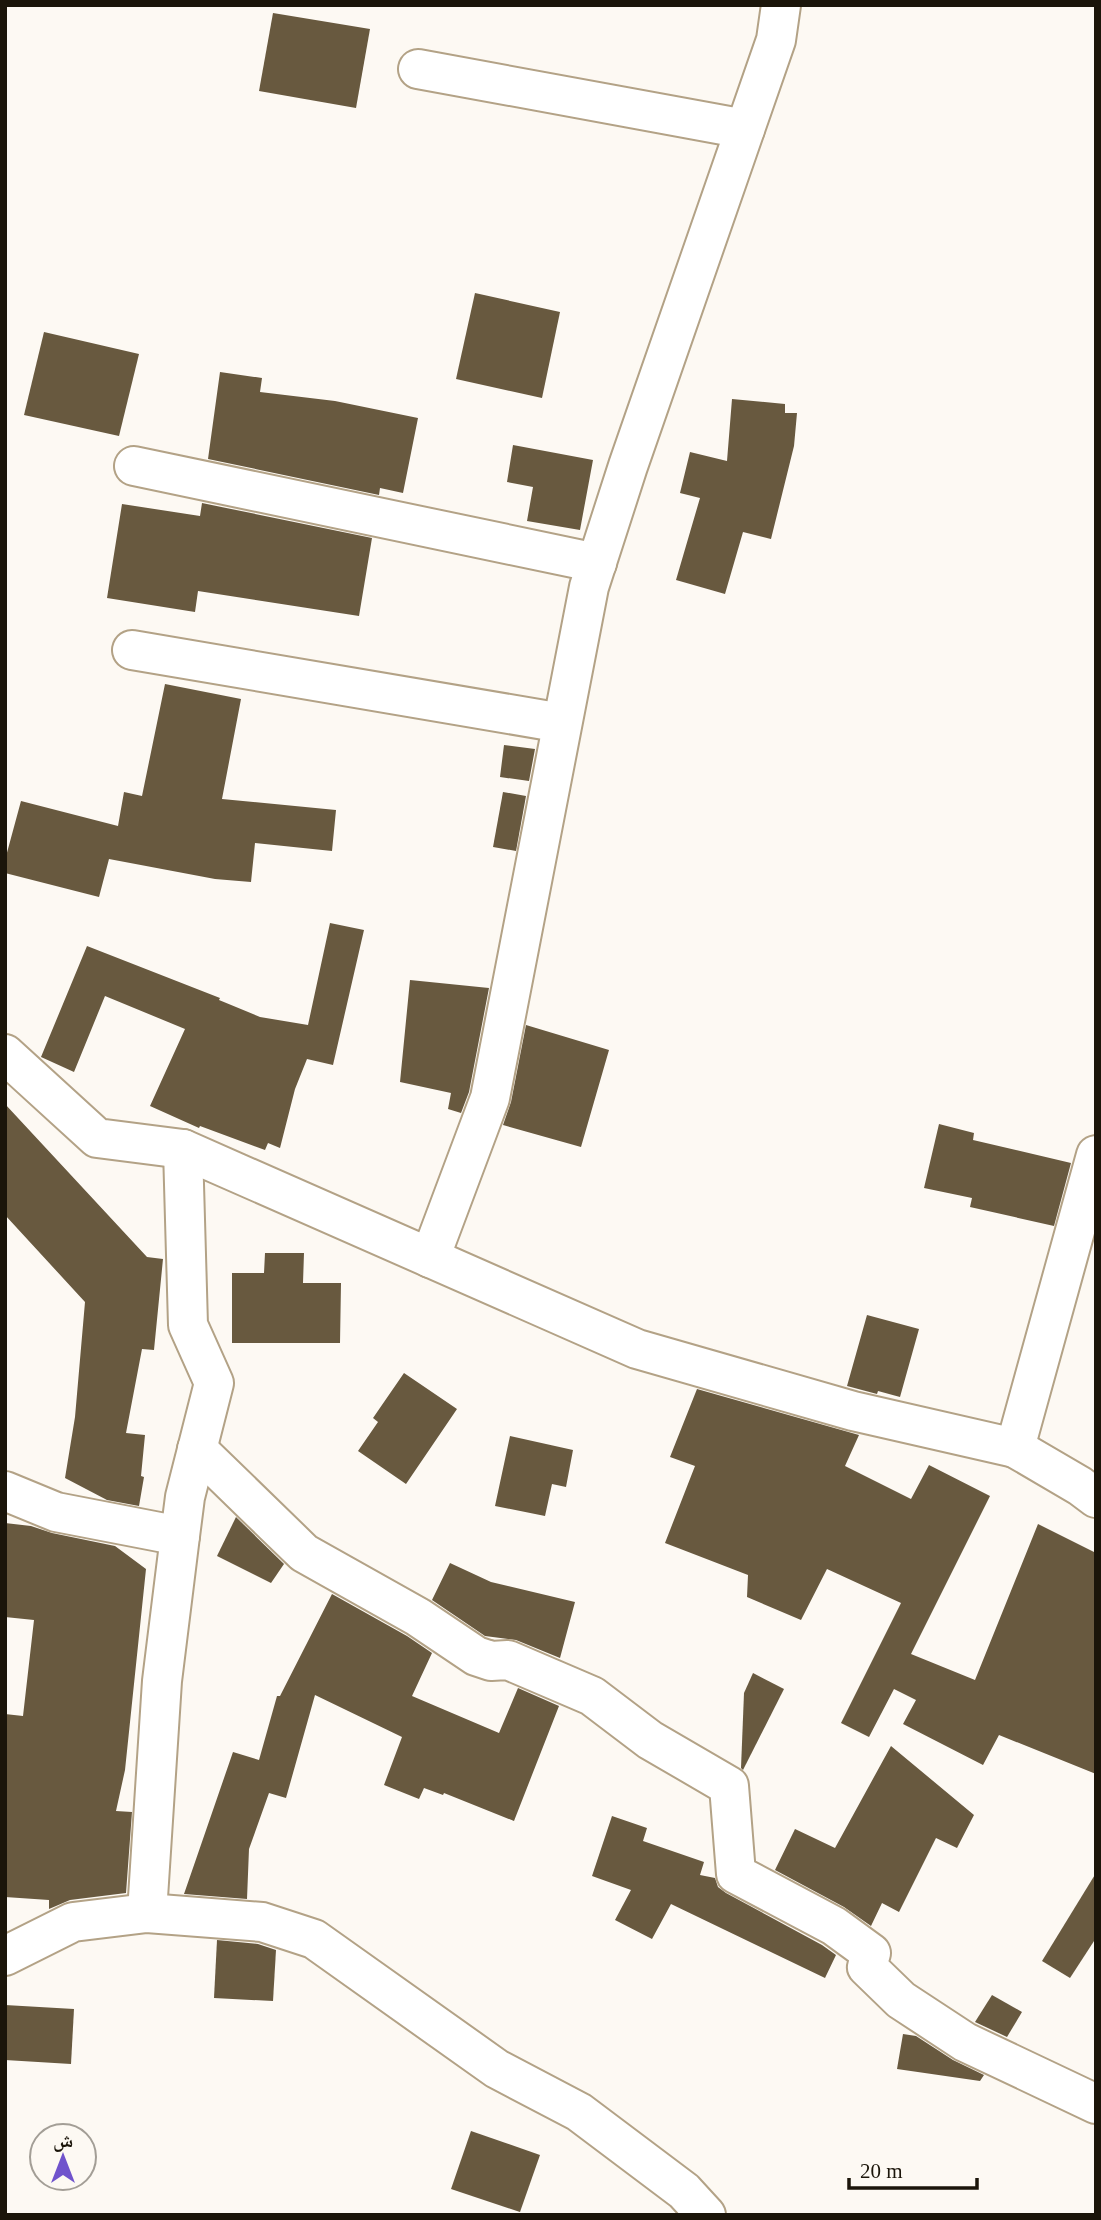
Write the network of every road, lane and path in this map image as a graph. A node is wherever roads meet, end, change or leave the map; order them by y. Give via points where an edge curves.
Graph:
1 (781, 5) edge
2 (418, 69) dead end
3 (745, 129) junction
4 (134, 466) dead end
5 (597, 563) junction
6 (132, 650) dead end
7 (562, 723) junction
8 (5, 1054) edge
9 (183, 1149) junction
10 (1096, 1154) edge
11 (430, 1258) junction
12 (1015, 1448) junction
13 (197, 1449) junction
14 (5, 1491) edge
15 (1096, 1498) edge
16 (180, 1536) junction
17 (147, 1913) junction
18 (5, 1956) edge
19 (1096, 2104) edge
20 (706, 2215) edge

1 - 3 street via 776,40
2 - 3 street
3 - 5 street
4 - 5 street
5 - 7 street
6 - 7 street
7 - 11 street via 490,1098
8 - 9 street via 97,1138
9 - 11 street
9 - 13 street via 188,1325 214,1383
10 - 12 street
11 - 12 street via 637,1349 853,1411
12 - 15 street
13 - 16 street
13 - 19 street via 304,1553 418,1617 475,1656 509,1660 592,1696 650,1740 729,1786 736,1874 834,1926 872,1954 867,1967 901,2000 965,2042
14 - 16 street via 57,1512
16 - 17 street via 162,1681
17 - 18 street via 73,1922
17 - 20 street via 262,1922 314,1939 498,2069 579,2112 684,2191

